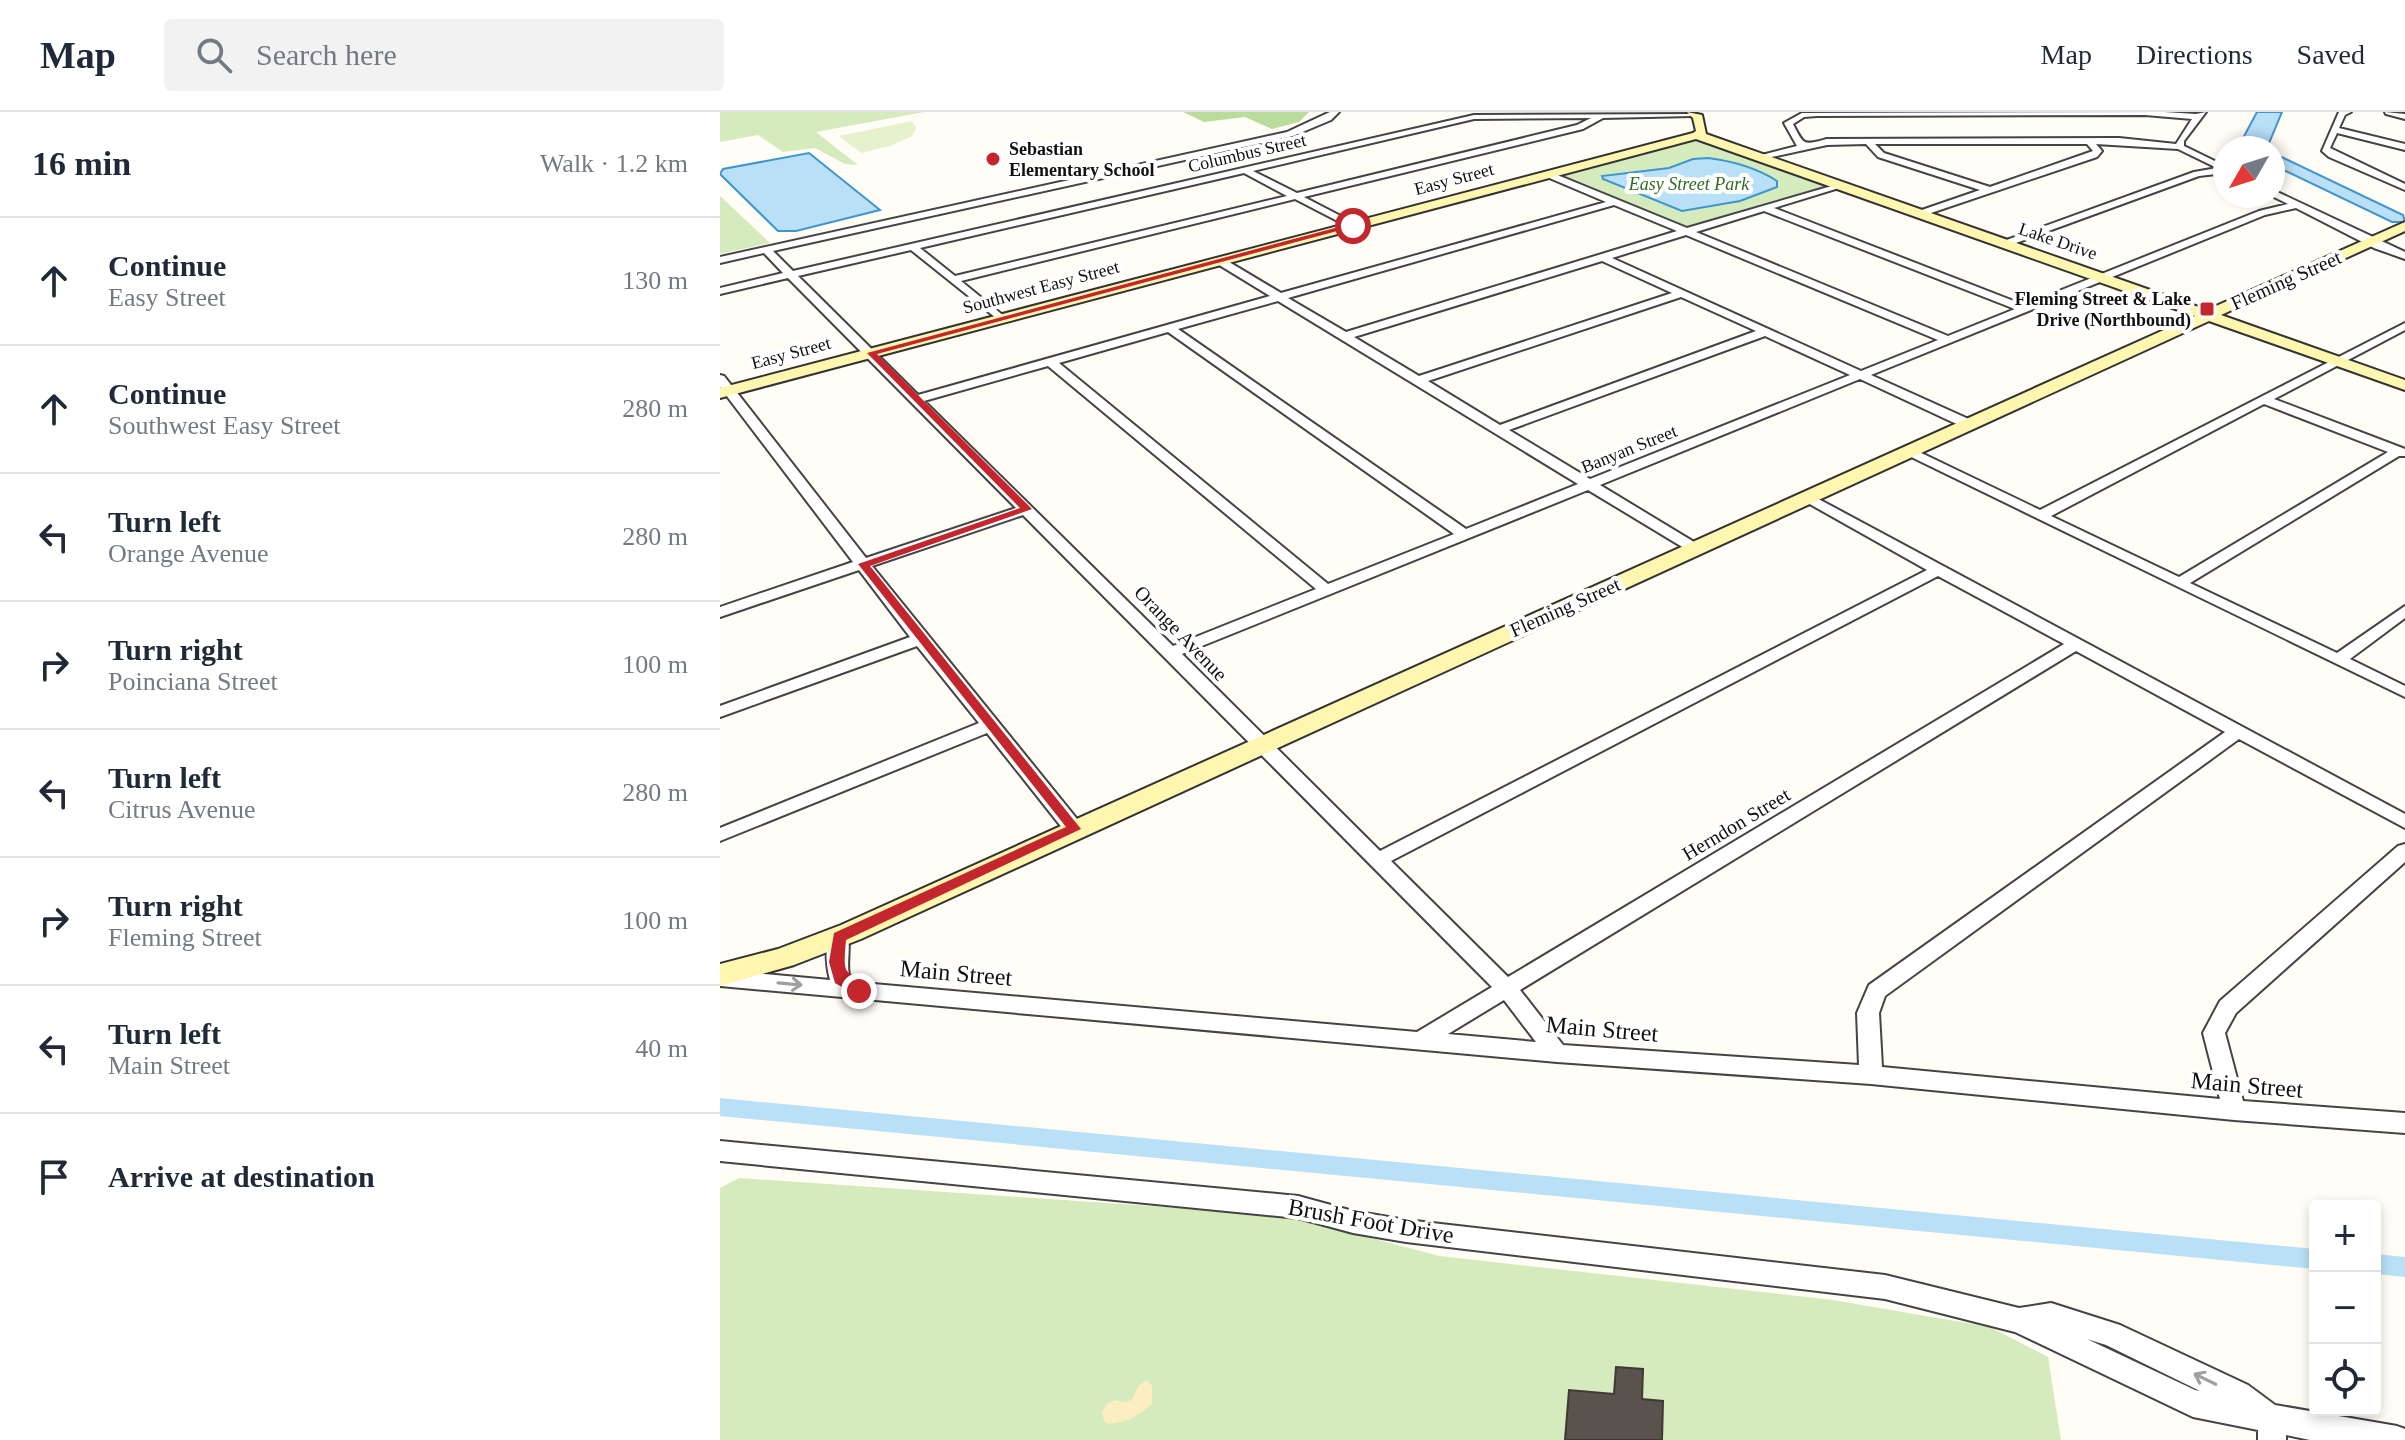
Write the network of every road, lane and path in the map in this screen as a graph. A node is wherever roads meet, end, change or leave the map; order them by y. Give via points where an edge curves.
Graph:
1 (1335, 112) edge
2 (2347, 112) edge
3 (2389, 112) edge
4 (1692, 113) edge
5 (1602, 114) junction
6 (2200, 115) edge
7 (2405, 117) edge
8 (2335, 130) junction
9 (1697, 135) junction
10 (2089, 141) junction
11 (1868, 142) junction
12 (1803, 145) junction
13 (2180, 147) junction
14 (2405, 147) edge
15 (1758, 157) junction
16 (2213, 164) edge
17 (1245, 170) junction
18 (2213, 172) edge
19 (1550, 175) junction
20 (1839, 185) junction
21 (2405, 187) edge
22 (1989, 190) junction
23 (1296, 196) junction
24 (2285, 199) edge
25 (1615, 202) junction
26 (2298, 205) junction
27 (1765, 208) junction
28 (1919, 214) junction
29 (1353, 226) junction
30 (2405, 226) edge
31 (1687, 232) junction
32 (2371, 242) junction
33 (2005, 244) junction
34 (912, 246) junction
35 (766, 250) junction
36 (2405, 256) edge
37 (1604, 258) junction
38 (720, 260) edge
39 (1220, 261) junction
40 (791, 275) junction
41 (2100, 278) junction
42 (953, 280) junction
43 (720, 291) edge
44 (1682, 293) junction
45 (1282, 296) junction
46 (2025, 309) junction
47 (2208, 316) junction
48 (1001, 319) junction
49 (2405, 326) edge
50 (1171, 329) junction
51 (1765, 332) junction
52 (1346, 336) junction
53 (1948, 340) junction
54 (871, 353) junction
55 (2337, 361) junction
56 (1052, 363) junction
57 (1860, 375) junction
58 (1420, 380) junction
59 (2405, 385) edge
60 (723, 387) edge
61 (917, 399) junction
62 (2264, 400) junction
63 (1968, 424) junction
64 (1500, 429) junction
65 (1908, 452) junction
66 (2401, 452) edge
67 (1589, 484) junction
68 (1806, 498) junction
69 (1027, 509) junction
70 (2040, 516) junction
71 (1462, 533) junction
72 (1694, 548) junction
73 (864, 564) junction
74 (1938, 570) junction
75 (2179, 583) junction
76 (1325, 589) junction
77 (2405, 611) edge
78 (720, 612) edge
79 (920, 639) junction
80 (2075, 645) junction
81 (1171, 653) junction
82 (2338, 660) junction
83 (2405, 692) edge
84 (720, 712) edge
85 (990, 725) junction
86 (2236, 733) junction
87 (1259, 745) junction
88 (2405, 822) edge
89 (1074, 829) junction
90 (720, 835) edge
91 (2405, 851) edge
92 (1376, 861) junction
93 (839, 937) junction
94 (720, 977) edge
95 (1506, 988) junction
96 (859, 991) junction
97 (1421, 1040) junction
98 (1557, 1053) junction
99 (1871, 1075) junction
100 (2234, 1110) junction
101 (2405, 1123) edge
102 (720, 1151) edge
103 (2019, 1320) junction
104 (2111, 1334) junction
105 (2105, 1363) junction
106 (2272, 1430) edge
107 (2397, 1440) edge

1 - 35 street via 1290,134
2 - 8 street
3 - 7 street
4 - 5 street, Columbus Street
4 - 9 street via 1702,132
5 - 17 street, Columbus Street via 1474,117
5 - 23 street via 1580,127
6 - 12 street via 1802,115 1788,123
6 - 13 street
8 - 14 street
8 - 21 street via 2325,149 2332,155
9 - 15 street, Lake Drive
9 - 19 street, Easy Street
10 - 11 street
10 - 13 street
10 - 22 street via 2098,151 2094,155
11 - 12 street
11 - 22 street via 1881,155
12 - 15 street
13 - 16 street
15 - 20 street, Lake Drive
17 - 23 street
17 - 34 street, Columbus Street
18 - 33 street
19 - 25 street
19 - 29 street, Easy Street
20 - 27 street
20 - 28 street, Lake Drive
22 - 28 street
23 - 29 street
23 - 42 street
24 - 26 street
25 - 31 street
25 - 45 street
26 - 32 street
26 - 41 street, Banyan Street via 2262,213
27 - 31 street
27 - 46 street
28 - 33 street, Lake Drive
29 - 39 street, Easy Street
30 - 32 street, Fleming Street
31 - 37 street
31 - 53 street
32 - 36 street
32 - 47 street, Fleming Street
33 - 41 street, Lake Drive
34 - 40 street, Columbus Street
34 - 42 street
35 - 38 street
35 - 40 street, Orange Avenue
37 - 44 street
37 - 52 street
39 - 45 street
39 - 48 street, Southwest Easy Street
40 - 43 street, Columbus Street
40 - 54 street, Orange Avenue
41 - 46 street, Banyan Street
41 - 47 street, Lake Drive
42 - 48 street
44 - 51 street
44 - 58 street
45 - 50 street
45 - 52 street
46 - 53 street, Banyan Street
47 - 55 street, Lake Drive
47 - 63 street, Fleming Street
48 - 54 street, Southwest Easy Street
49 - 55 street
50 - 56 street
50 - 71 street
51 - 57 street
51 - 64 street
52 - 58 street
53 - 57 street, Banyan Street
54 - 60 street, Easy Street
54 - 61 street, Orange Avenue
55 - 59 street, Lake Drive
55 - 62 street
56 - 61 street
56 - 76 street
57 - 63 street
57 - 67 street, Banyan Street
58 - 64 street
60 - 73 street
61 - 69 street, Orange Avenue
62 - 66 street
62 - 70 street
63 - 65 street, Fleming Street
64 - 67 street
65 - 68 street, Fleming Street
65 - 70 street
66 - 75 street
67 - 71 street, Banyan Street
67 - 72 street
68 - 72 street, Fleming Street
68 - 74 street
69 - 73 street
69 - 81 street, Orange Avenue
70 - 75 street
71 - 76 street, Banyan Street
72 - 87 street, Fleming Street
73 - 78 street
73 - 79 street
74 - 80 street
74 - 92 street
75 - 82 street
76 - 81 street, Banyan Street
77 - 82 street
79 - 84 street
79 - 85 street
80 - 86 street
80 - 95 street, Herndon Street
81 - 87 street, Orange Avenue
82 - 83 street
85 - 89 street
85 - 90 street
86 - 88 street
86 - 99 street via 1876,991 1868,1013
87 - 89 street, Fleming Street
87 - 92 street, Orange Avenue
89 - 93 street, Fleming Street
91 - 100 street via 2228,1007 2214,1033
92 - 95 street, Orange Avenue
93 - 94 street, Fleming Street
93 - 96 street via 840,979
94 -> 96 street, Main Street
95 - 97 street, Herndon Street
95 - 98 street, Orange Avenue
96 - 97 street, Main Street
97 - 98 street, Main Street
98 - 99 street, Main Street
99 - 100 street, Main Street
100 - 101 street, Main Street
102 - 103 street, Brush Foot Drive via 1298,1207 1406,1231 1885,1287
103 - 104 street, Brush Foot Drive via 2051,1315
103 - 105 street, Brush Foot Drive
104 - 105 street
106 -> 104 street, Brush Foot Drive via 2238,1395
105 - 106 street, Brush Foot Drive via 2193,1403
106 - 107 street, Brush Foot Drive

